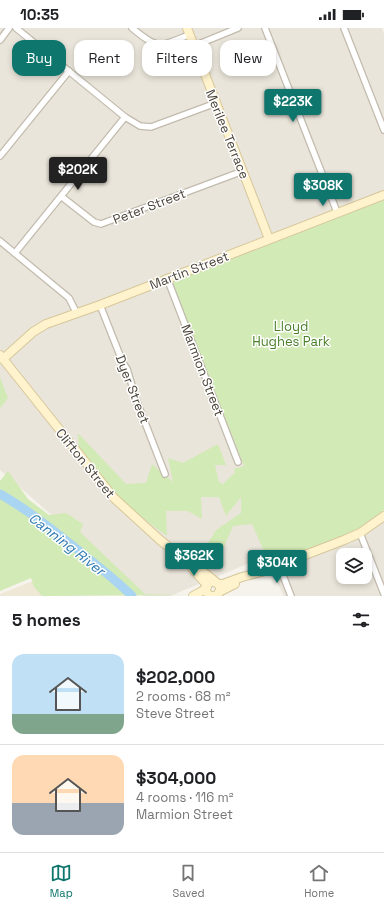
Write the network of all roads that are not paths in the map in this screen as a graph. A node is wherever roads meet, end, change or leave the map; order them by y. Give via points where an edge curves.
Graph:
1 (9, 28) edge
2 (16, 28) edge
3 (132, 28) edge
4 (238, 28) edge
5 (265, 28) edge
6 (344, 28) edge
7 (188, 31) edge
8 (0, 40) edge
9 (209, 40) edge
10 (69, 71) junction
11 (206, 76) edge
12 (216, 103) junction
13 (125, 117) junction
14 (384, 130) edge
15 (0, 156) edge
16 (243, 171) junction
17 (384, 195) edge
18 (62, 197) junction
19 (337, 212) junction
20 (270, 239) junction
21 (0, 241) edge
22 (15, 253) junction
23 (167, 278) junction
24 (100, 305) junction
25 (76, 312) junction
26 (2, 357) edge
27 (238, 462) dead end
28 (165, 474) dead end
29 (384, 516) edge
30 (360, 533) junction
31 (279, 565) junction
32 (261, 572) junction
33 (212, 584) junction
34 (212, 594) edge
35 (384, 594) edge
36 (193, 596) edge
37 (290, 596) edge

1 - 8 street
2 - 10 street
3 - 7 street via 148,41 158,45 166,44
4 - 9 street
5 - 19 street
6 - 14 street
10 - 13 street
10 - 15 street
11 - 12 street, Merilee Terrace
12 - 13 street via 151,127 140,126
12 - 16 street, Merilee Terrace
13 - 18 street
16 - 18 street, Peter Street via 101,224 94,222
16 - 20 street, Merilee Terrace
17 - 19 street, Martin Street
18 - 22 street
19 - 20 street, Martin Street
20 - 23 street, Martin Street
21 - 22 street
22 - 25 street via 69,298
23 - 24 street, Martin Street
23 - 27 street, Marmion Street
24 - 25 street, Martin Street
24 - 28 street, Dyer Street via 127,369
25 - 26 street, Martin Street via 46,324
26 - 33 street, Clifton Street via 114,498
29 - 30 street
30 - 31 street
30 - 35 street
31 - 32 street
31 - 37 street
32 - 33 street via 223,584
32 - 34 street
33 - 34 street, Clifton Street via 207,591
33 - 34 street via 220,588
33 - 36 street

